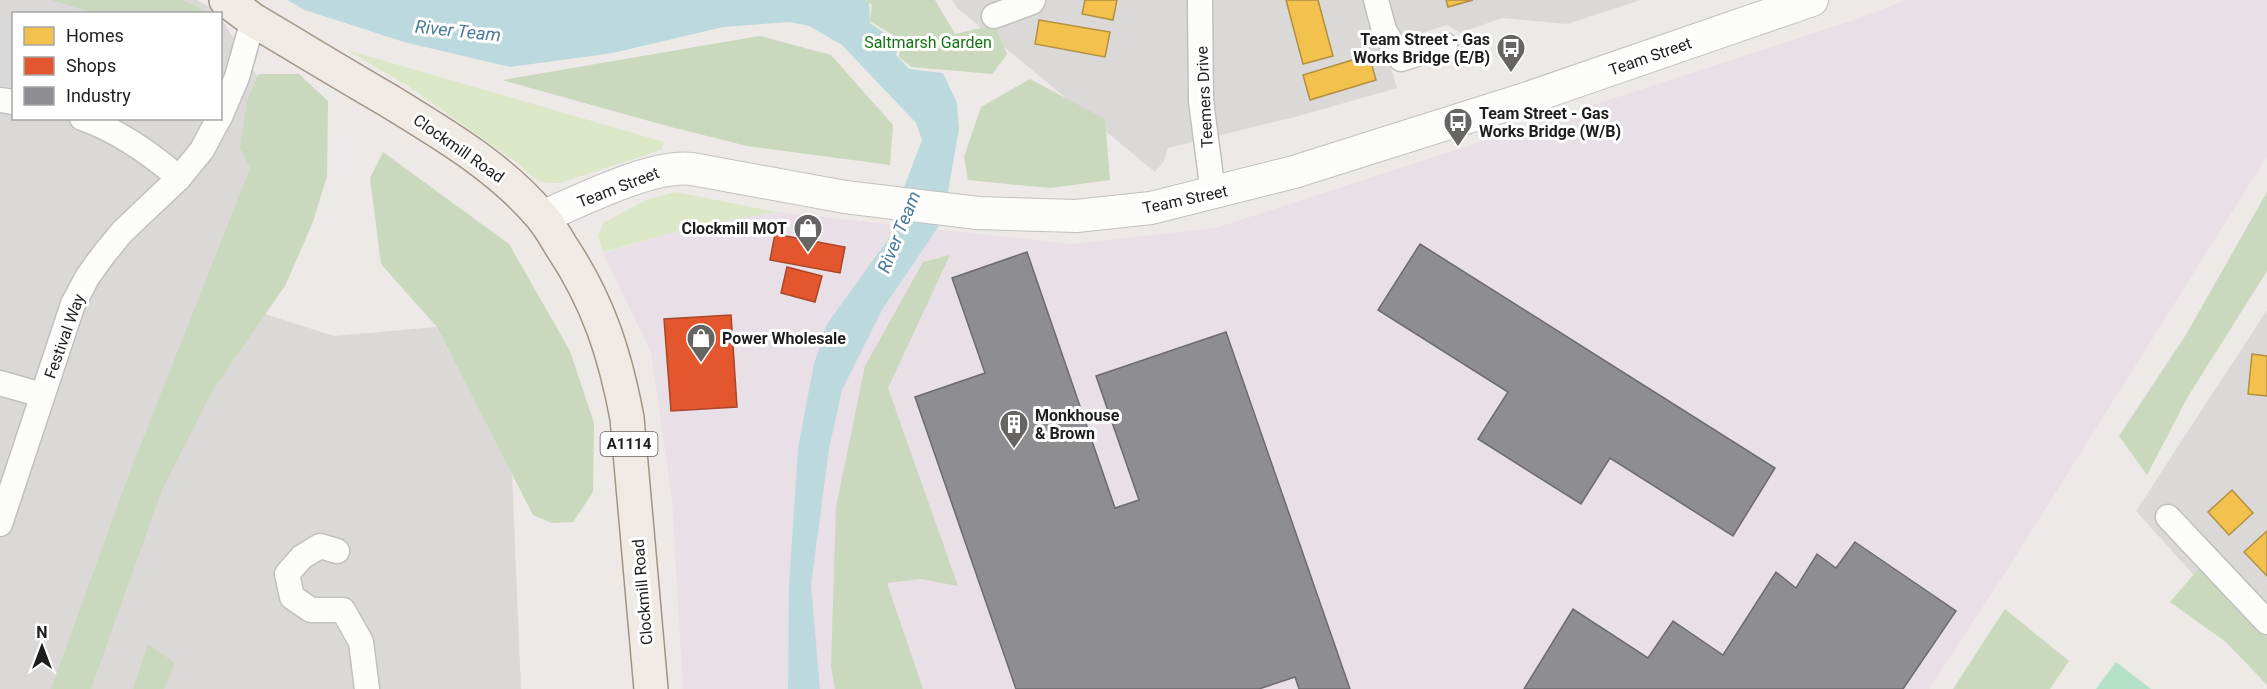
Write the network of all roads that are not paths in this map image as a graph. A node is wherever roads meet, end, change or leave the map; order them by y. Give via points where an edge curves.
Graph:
1 (226, 0) edge
2 (1033, 0) edge
3 (1200, 0) edge
4 (1376, 0) edge
5 (1812, 0) edge
6 (994, 16) dead end
7 (253, 20) junction
8 (1445, 45) dead end
9 (222, 113) edge
10 (86, 120) edge
11 (219, 120) edge
12 (179, 178) junction
13 (1213, 194) junction
14 (542, 217) junction
15 (0, 383) edge
16 (42, 395) junction
17 (2168, 517) dead end
18 (0, 524) edge
19 (337, 551) dead end
20 (2267, 622) edge
21 (367, 689) edge
22 (651, 689) edge

1 - 7 main road, Clockmill Road / A1114
2 - 6 street
3 - 13 street, Teemers Drive via 1201,101
4 - 8 street via 1384,30 1401,59
5 - 13 street, Team Street via 1524,99
7 - 9 street, Festival Way
7 - 14 main road, Clockmill Road / A1114 via 433,128 487,165
10 - 12 street via 125,138
11 - 12 street, Festival Way via 202,150
12 - 16 street, Festival Way via 122,232 88,276 73,304
13 - 14 street, Team Street via 1151,208 1076,216 978,213 845,197 673,168
14 - 22 main road, Clockmill Road / A1114 via 588,290 620,382 627,418
15 - 16 street
16 - 18 street, Festival Way
17 - 20 street
19 - 21 street via 320,546 302,557 287,574 292,597 312,610 343,610 361,642

